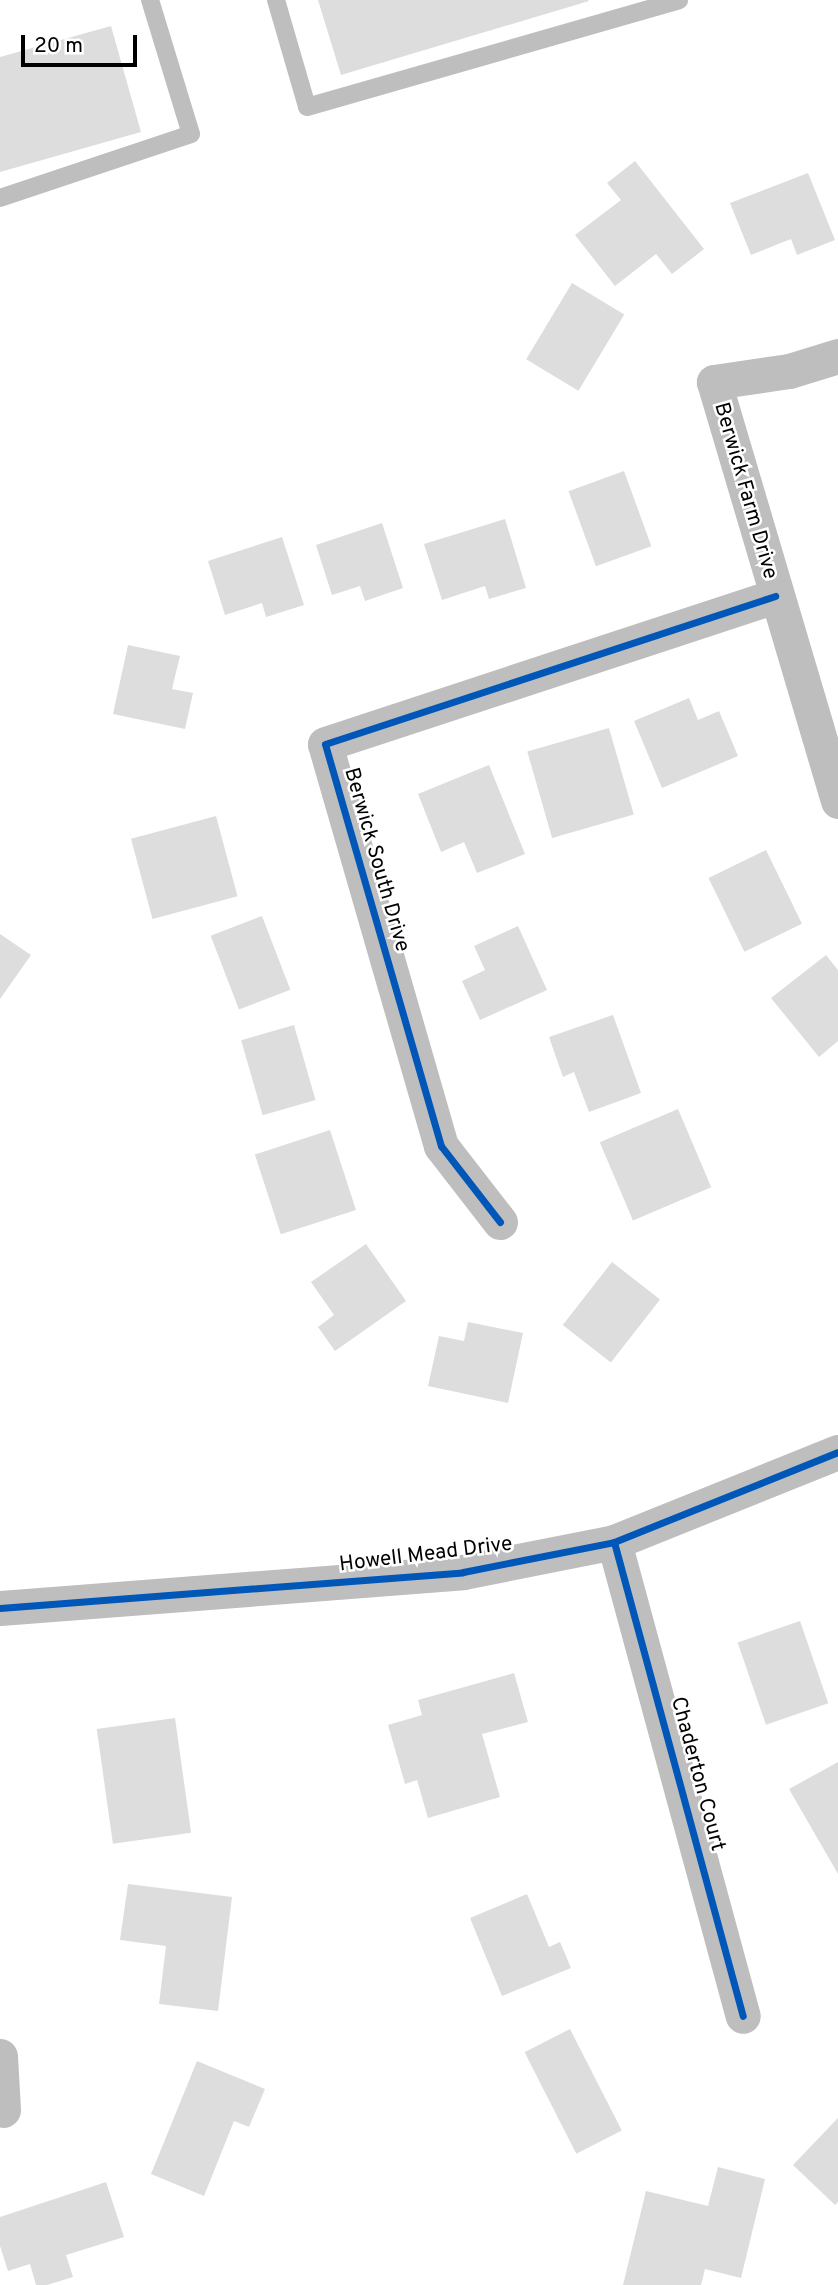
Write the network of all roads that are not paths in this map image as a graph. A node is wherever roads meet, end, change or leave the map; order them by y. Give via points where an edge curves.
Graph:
1 (150, 0) edge
2 (276, 0) edge
3 (680, 0) edge
4 (0, 198) edge
5 (838, 356) edge
6 (775, 596) junction
7 (838, 800) edge
8 (500, 1222) dead end
9 (838, 1452) edge
10 (614, 1542) junction
11 (0, 1608) edge
12 (743, 2016) dead end
13 (0, 2056) edge
14 (3, 2110) dead end

1 - 4 lane via 191,134
2 - 3 lane via 307,107
5 - 6 street, Berwick Farm Drive via 789,371 714,382
6 - 7 street, Berwick Farm Drive
6 - 8 street, Berwick South Drive via 325,744 441,1146
9 - 10 street, Howell Mead Drive
10 - 11 street, Howell Mead Drive via 463,1572
10 - 12 street, Chaderton Court
13 - 14 street

